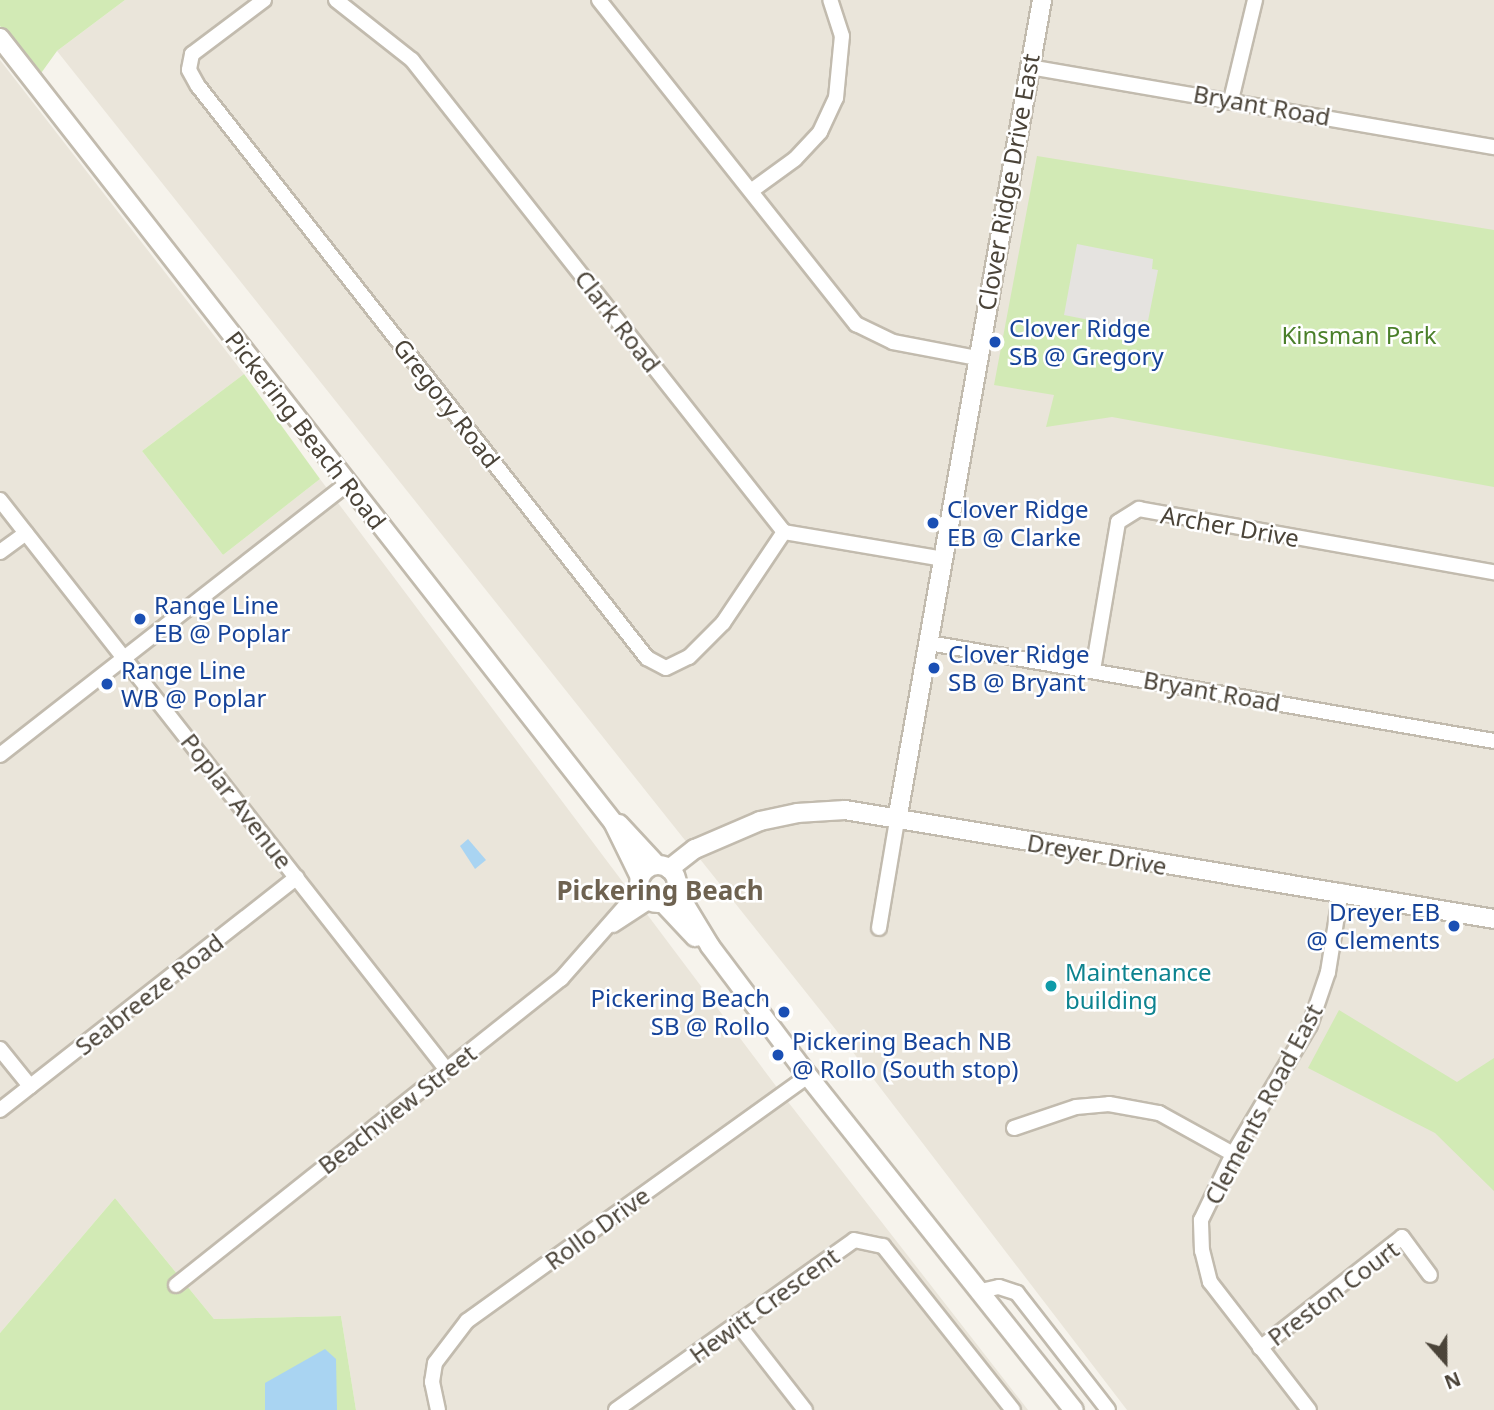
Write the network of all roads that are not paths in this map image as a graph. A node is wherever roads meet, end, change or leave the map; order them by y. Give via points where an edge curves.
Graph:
1 (264, 0) edge
2 (336, 0) edge
3 (599, 0) edge
4 (830, 0) edge
5 (1042, 0) edge
6 (1255, 0) edge
7 (0, 38) edge
8 (1030, 67) junction
9 (1231, 100) junction
10 (1494, 147) edge
11 (751, 191) junction
12 (977, 358) junction
13 (347, 484) junction
14 (0, 500) edge
15 (784, 532) junction
16 (26, 533) junction
17 (0, 552) edge
18 (943, 559) junction
19 (1494, 572) edge
20 (929, 643) junction
21 (124, 658) junction
22 (1093, 670) junction
23 (1494, 741) edge
24 (0, 755) edge
25 (897, 820) junction
26 (613, 822) junction
27 (670, 875) junction
28 (297, 877) junction
29 (1341, 891) junction
30 (648, 892) junction
31 (1494, 919) edge
32 (879, 928) dead end
33 (710, 946) junction
34 (0, 1049) edge
35 (446, 1069) junction
36 (808, 1076) junction
37 (30, 1086) junction
38 (0, 1110) edge
39 (1014, 1128) dead end
40 (1233, 1154) junction
41 (1430, 1275) dead end
42 (176, 1285) dead end
43 (981, 1291) junction
44 (738, 1324) junction
45 (1260, 1348) junction
46 (438, 1410) edge
47 (616, 1410) edge
48 (806, 1410) edge
49 (1013, 1410) edge
50 (1073, 1410) edge
51 (1108, 1410) edge
52 (1308, 1410) edge

1 - 15 street, Gregory Road via 192,54 189,70 198,86 647,658 666,668 689,657 723,623
2 - 15 street, Clark Road via 412,60
3 - 11 street
4 - 11 street via 842,36 836,98 820,132 794,159
5 - 8 street, Clover Ridge Drive East
6 - 9 street
7 - 13 street, Pickering Beach Road
8 - 9 street, Bryant Road
8 - 12 street, Clover Ridge Drive East
9 - 10 street, Bryant Road
11 - 12 street via 856,324 893,342
12 - 18 street, Clover Ridge Drive East
13 - 21 street
13 - 26 street, Pickering Beach Road
14 - 16 street, Poplar Avenue
15 - 18 street
16 - 17 street
16 - 21 street, Poplar Avenue
18 - 20 street, Clover Ridge Drive East
19 - 22 street, Archer Drive via 1139,509 1118,522
20 - 22 street, Bryant Road
20 - 25 street, Clover Ridge Drive East
21 - 24 street
21 - 28 street, Poplar Avenue
22 - 23 street, Bryant Road
25 - 27 street, Dreyer Drive via 845,810 760,821 706,847 694,865
25 - 29 street, Dreyer Drive
25 - 32 street
26 - 27 street, Pickering Beach Road via 623,826
26 - 30 street, Pickering Beach Road
27 - 30 street
27 - 30 street
27 - 33 street, Pickering Beach Road
28 - 35 street, Poplar Avenue
28 - 37 street, Seabreeze Road
29 - 31 street, Dreyer Drive
29 - 40 street, Clements Road East via 1328,972 1310,1025
30 - 33 street, Pickering Beach Road via 700,942
30 - 35 street, Beachview Street via 561,979
33 - 36 street, Pickering Beach Road
34 - 37 street
35 - 42 street, Beachview Street
36 - 43 street, Pickering Beach Road
36 - 46 street, Rollo Drive via 467,1321 435,1363
37 - 38 street, Seabreeze Road
39 - 40 street via 1076,1107 1109,1104 1159,1113
40 - 45 street, Clements Road East via 1201,1220 1202,1251 1210,1282
41 - 45 street, Preston Court via 1402,1237
43 - 50 street, Pickering Beach Road
43 - 51 street via 999,1287 1017,1293
44 - 47 street, Hewitt Crescent
44 - 48 street
44 - 49 street, Hewitt Crescent via 854,1240 883,1245
45 - 52 street, Clements Road East

